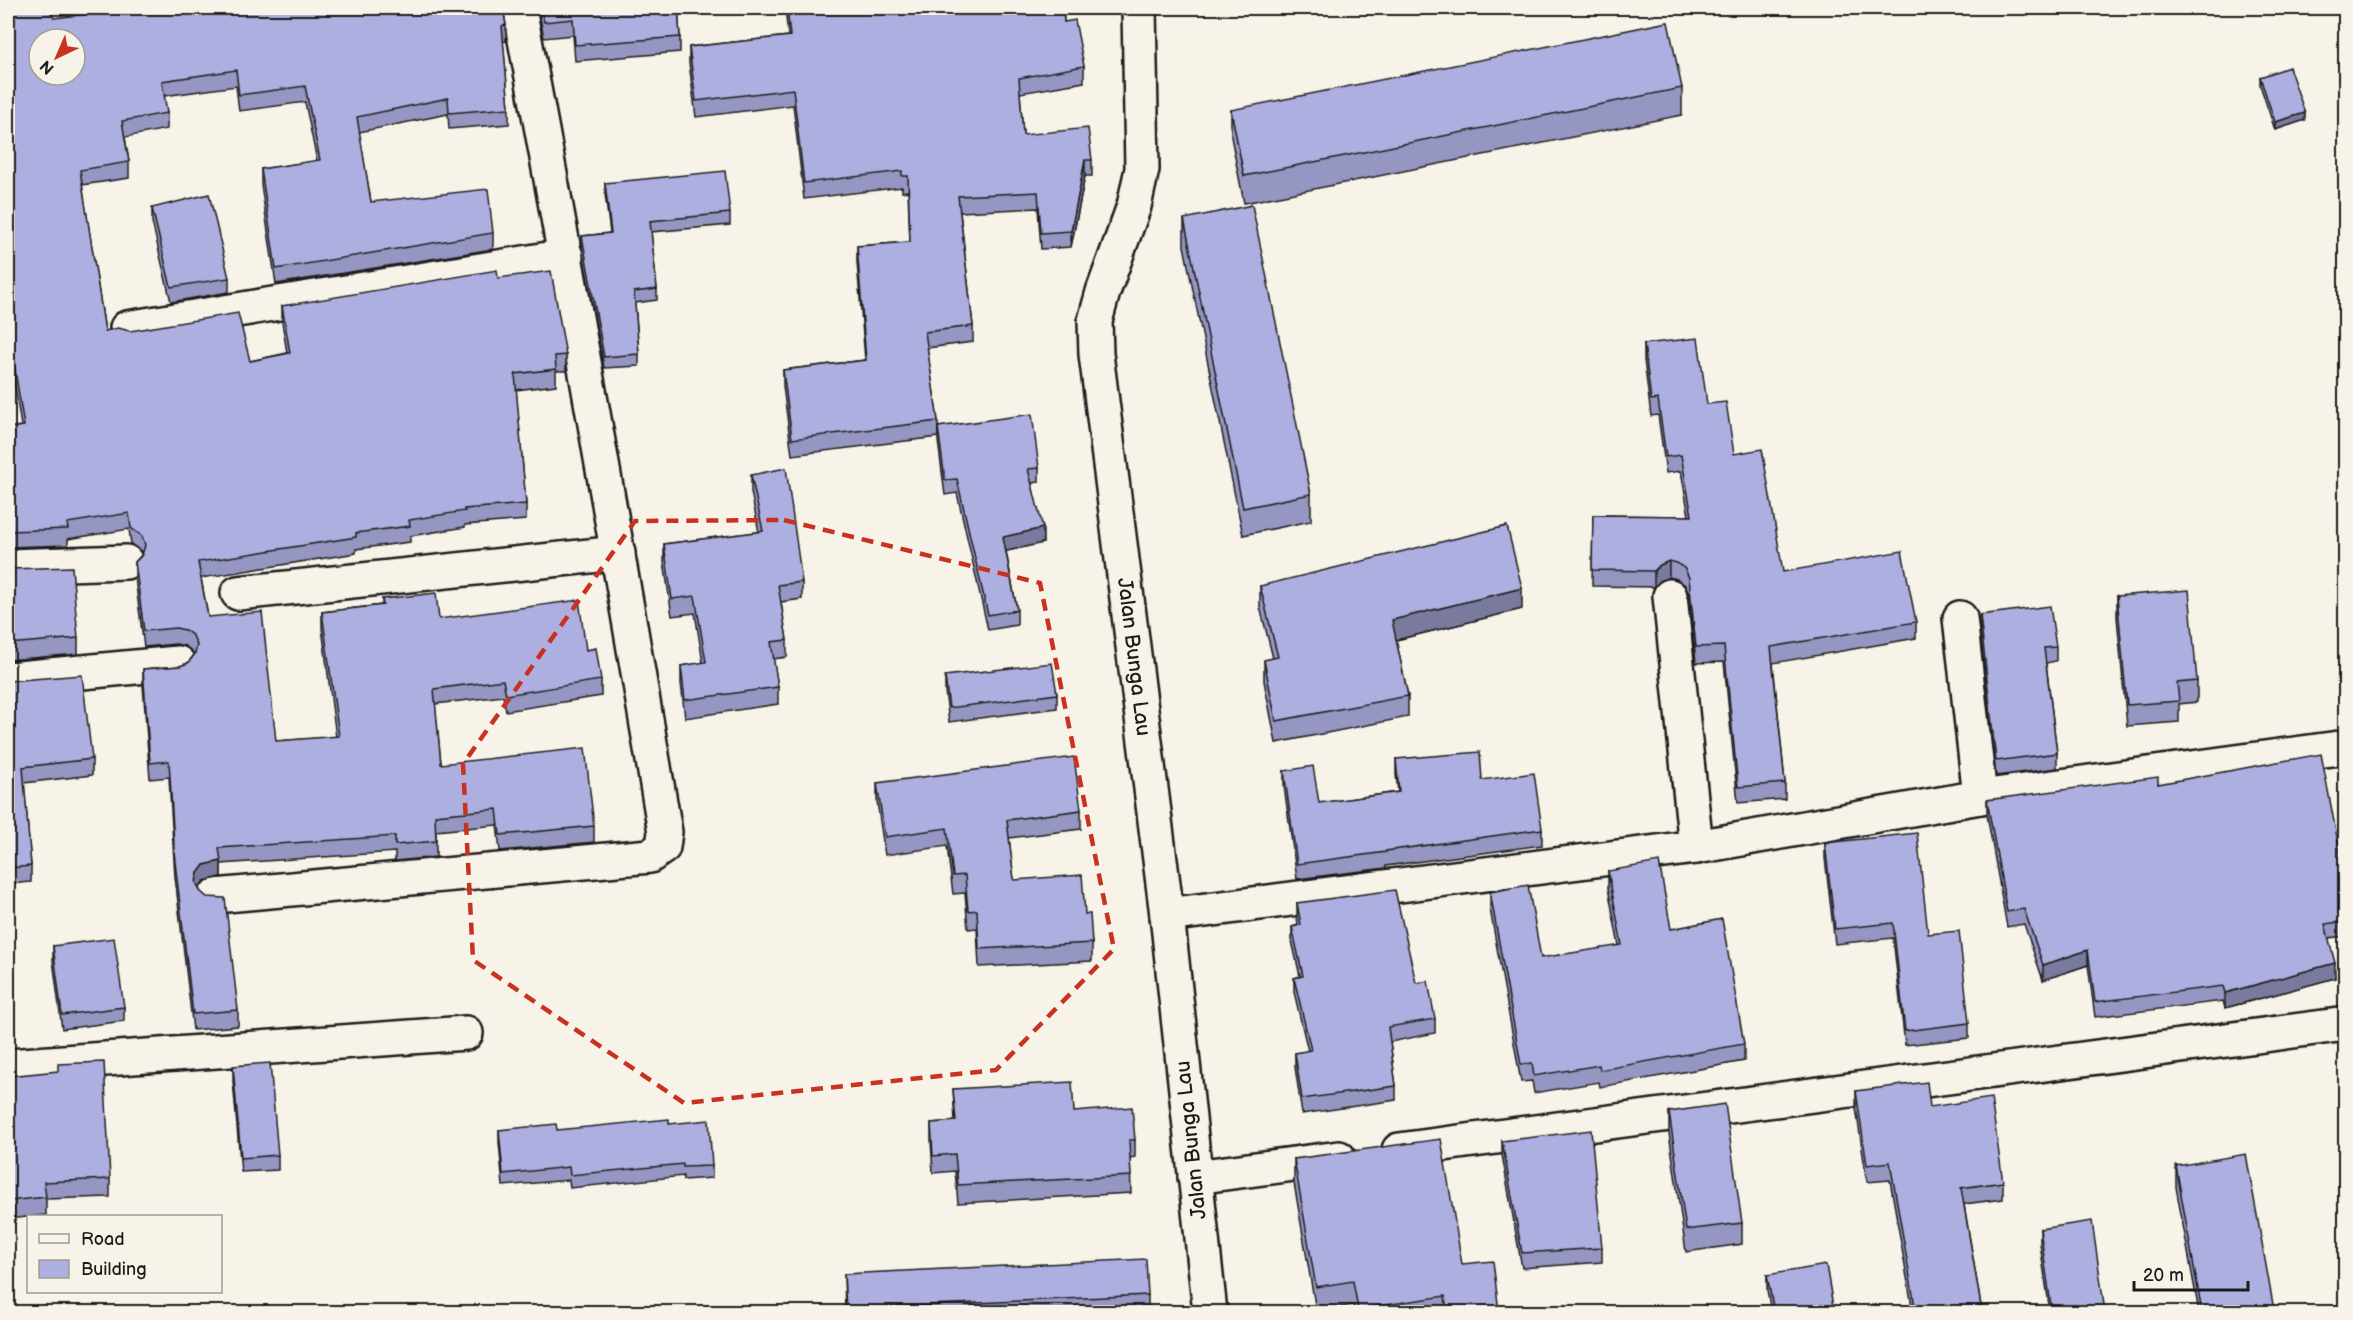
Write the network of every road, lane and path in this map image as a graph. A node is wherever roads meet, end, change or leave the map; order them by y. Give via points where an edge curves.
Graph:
1 (519, 8) edge
2 (1139, 8) edge
3 (566, 256) junction
4 (127, 328) edge
5 (618, 553) junction
6 (126, 562) dead end
7 (8, 566) edge
8 (238, 594) dead end
9 (1670, 596) dead end
10 (1960, 618) dead end
11 (178, 663) dead end
12 (8, 679) edge
13 (2346, 747) edge
14 (1980, 797) junction
15 (1696, 847) junction
16 (215, 896) edge
17 (1167, 915) junction
18 (2346, 1024) edge
19 (466, 1033) dead end
20 (8, 1066) edge
21 (1195, 1177) junction
22 (1210, 1312) edge

1 - 3 street
2 - 17 street, Jalan Bunga Lau via 1142,169 1134,206 1095,321 1096,354
3 - 4 street
3 - 5 street
5 - 8 street
5 - 16 street via 665,832 663,847 650,856
6 - 7 street
9 - 15 street
10 - 14 street
11 - 12 street
13 - 14 street
14 - 15 street
15 - 17 street
17 - 21 street, Jalan Bunga Lau
18 - 21 street
19 - 20 street
21 - 22 street, Jalan Bunga Lau

